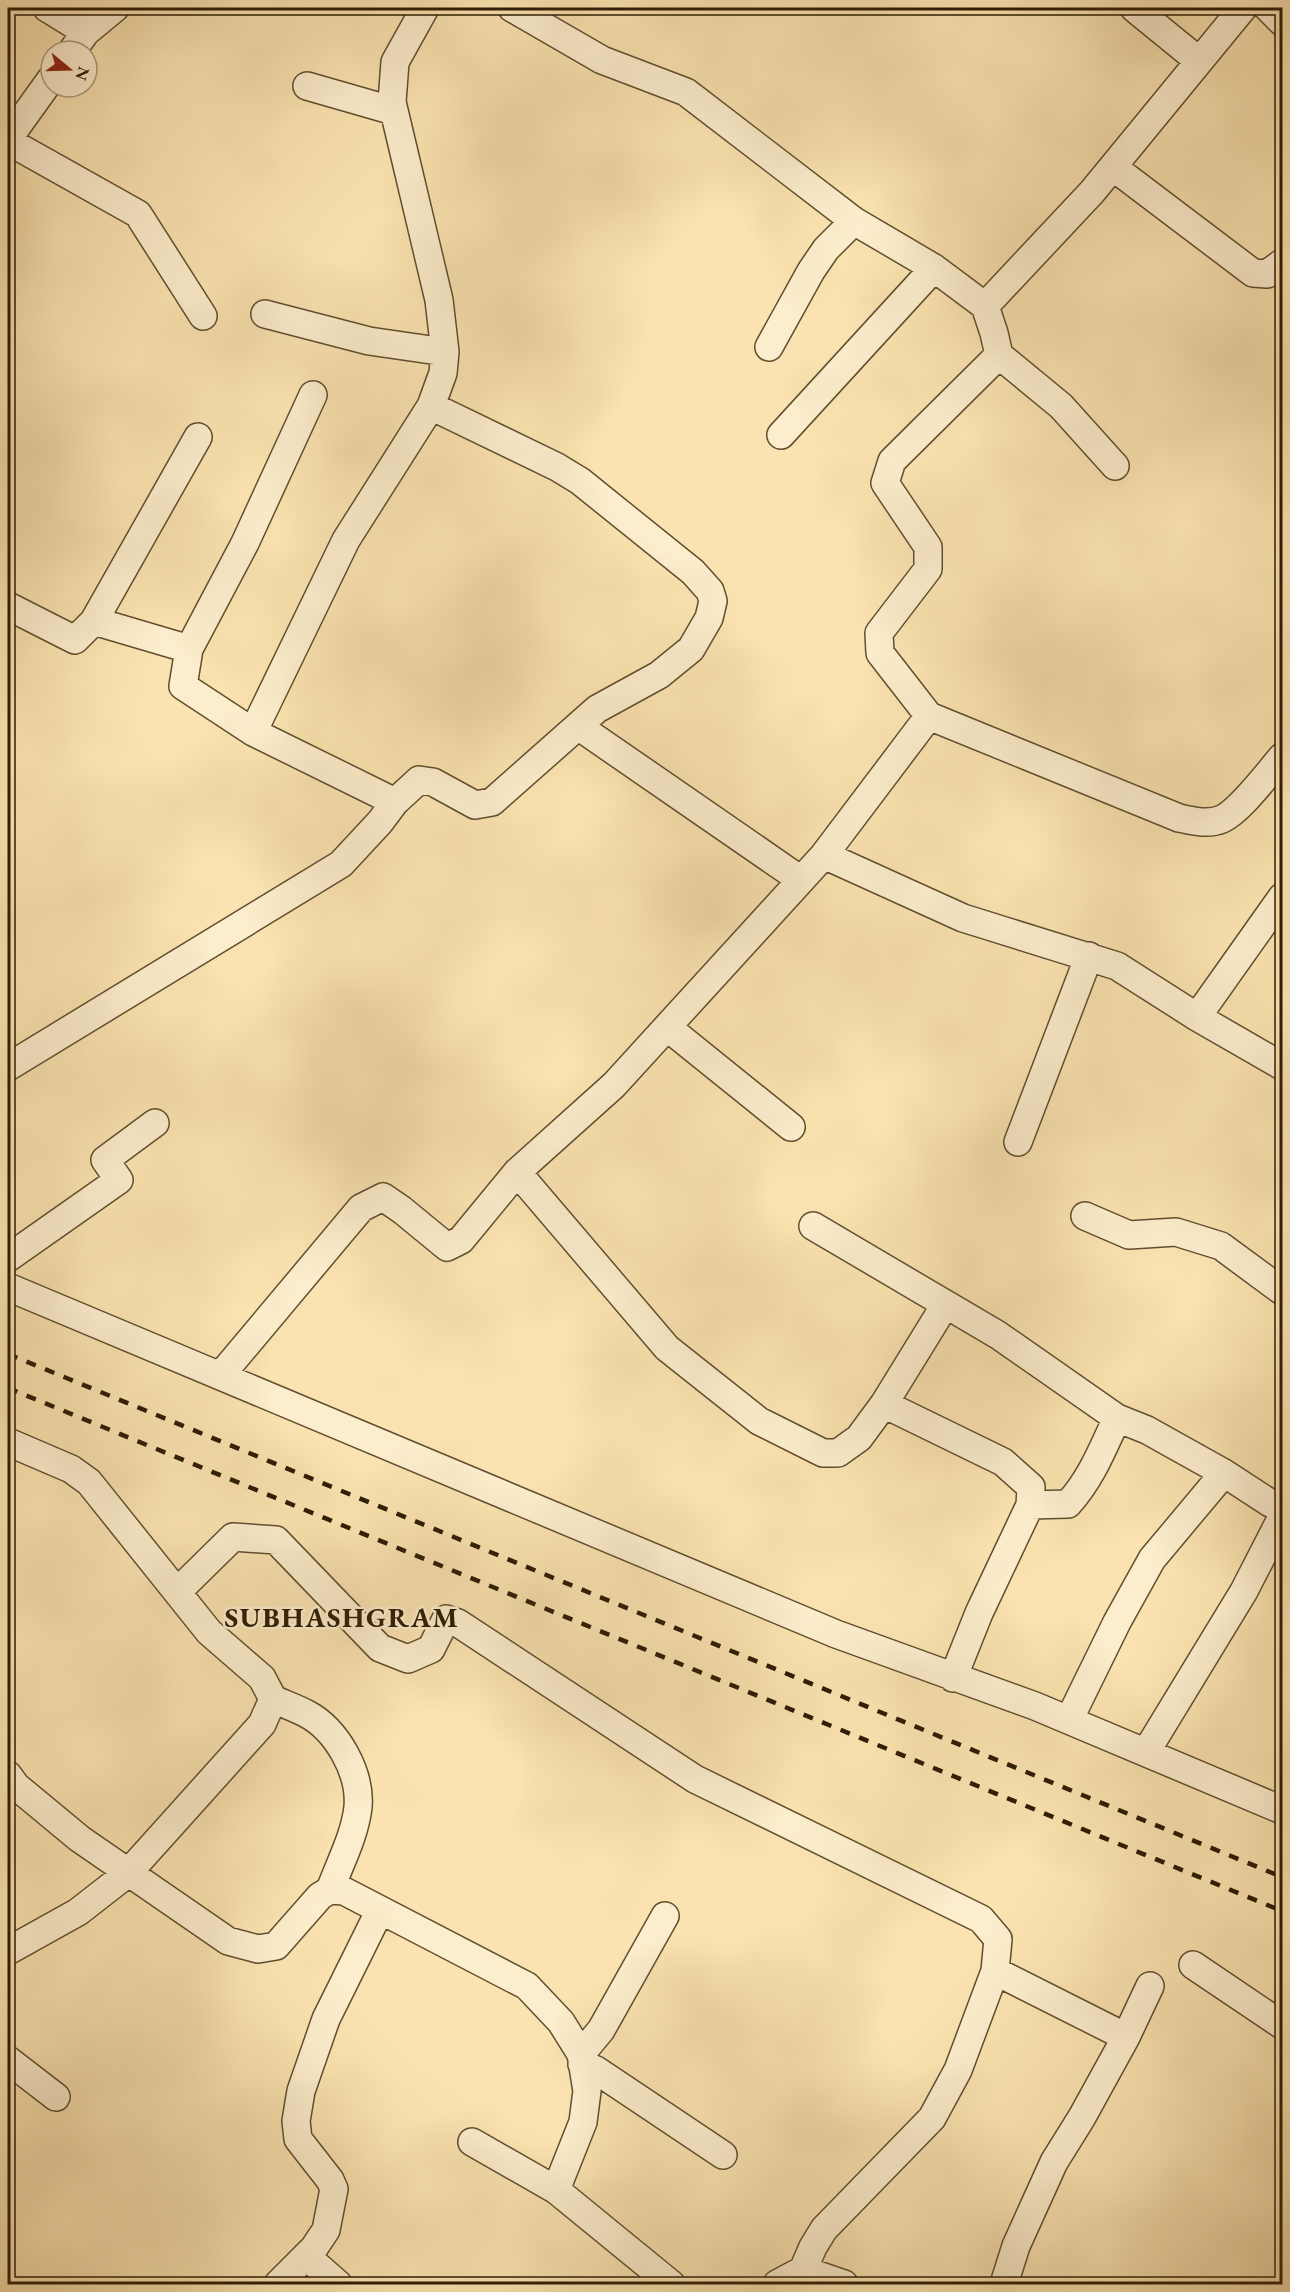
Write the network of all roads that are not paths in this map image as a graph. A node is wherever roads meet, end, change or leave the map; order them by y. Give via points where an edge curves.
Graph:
1 (47, 8) edge
2 (115, 8) edge
3 (425, 8) edge
4 (513, 8) edge
5 (1134, 8) edge
6 (1243, 8) edge
7 (1268, 8) edge
8 (1282, 22) edge
9 (77, 39) edge
10 (81, 39) edge
11 (1199, 61) junction
12 (307, 86) dead end
13 (39, 96) edge
14 (394, 111) junction
15 (8, 140) edge
16 (1113, 167) junction
17 (854, 221) junction
18 (1282, 264) edge
19 (934, 268) junction
20 (985, 306) junction
21 (265, 314) dead end
22 (202, 316) dead end
23 (769, 346) dead end
24 (445, 352) junction
25 (999, 355) junction
26 (313, 395) dead end
27 (431, 406) junction
28 (781, 435) dead end
29 (198, 437) dead end
30 (1115, 466) dead end
31 (8, 606) edge
32 (94, 621) junction
33 (189, 649) junction
34 (929, 716) junction
35 (578, 726) junction
36 (253, 732) junction
37 (1282, 758) edge
38 (395, 802) junction
39 (824, 855) junction
40 (801, 880) junction
41 (1282, 897) edge
42 (1089, 956) junction
43 (1197, 1017) junction
44 (667, 1027) junction
45 (1282, 1066) edge
46 (8, 1067) edge
47 (155, 1123) dead end
48 (791, 1127) dead end
49 (1018, 1142) dead end
50 (517, 1172) junction
51 (1085, 1216) dead end
52 (813, 1226) dead end
53 (8, 1258) edge
54 (8, 1287) edge
55 (1282, 1291) edge
56 (945, 1305) junction
57 (221, 1375) junction
58 (884, 1404) junction
59 (1118, 1418) junction
60 (8, 1442) edge
61 (1224, 1473) junction
62 (1030, 1505) junction
63 (1282, 1507) edge
64 (1282, 1517) edge
65 (177, 1592) junction
66 (953, 1678) junction
67 (273, 1699) junction
68 (1069, 1720) junction
69 (1146, 1752) junction
70 (8, 1775) edge
71 (1282, 1810) edge
72 (128, 1873) junction
73 (330, 1890) junction
74 (380, 1910) junction
75 (665, 1916) dead end
76 (12, 1941) edge
77 (1193, 1965) dead end
78 (994, 1971) junction
79 (1150, 1986) dead end
80 (1282, 2025) edge
81 (1126, 2037) junction
82 (581, 2059) junction
83 (8, 2060) edge
84 (56, 2097) dead end
85 (472, 2142) dead end
86 (723, 2155) dead end
87 (556, 2190) junction
88 (306, 2256) junction
89 (803, 2270) junction
90 (278, 2284) edge
91 (338, 2284) edge
92 (671, 2284) edge
93 (777, 2284) edge
94 (844, 2284) edge
95 (1004, 2284) edge

1 - 9 street
2 - 10 street
3 - 14 street via 395,62
4 - 17 street via 602,60 686,92
5 - 11 street
6 - 11 street
7 - 8 street
11 - 16 street
12 - 14 street
13 - 15 street
14 - 24 street via 439,300
15 - 22 street via 138,214
16 - 18 street via 1253,273 1267,274
16 - 20 street
17 - 19 street
17 - 23 street via 811,271
19 - 20 street
19 - 28 street
20 - 25 street
21 - 24 street via 369,340
24 - 27 street via 443,373
25 - 30 street via 1061,406
25 - 34 street via 892,461 885,483 928,547 928,569 879,633 880,653
26 - 33 street via 245,543
27 - 35 street via 580,481 693,572 710,591 713,601 709,618 691,649 659,675 597,709
27 - 36 street via 346,540
29 - 32 street
31 - 32 street via 75,640
32 - 33 street
33 - 36 street via 183,686
34 - 37 street via 1179,818 1203,823 1222,819
34 - 39 street
35 - 38 street via 492,802 475,805 433,782 418,780
35 - 40 street
36 - 38 street
38 - 46 street via 341,864
39 - 40 street
39 - 42 street via 963,918
40 - 44 street
41 - 43 street
42 - 43 street via 1117,966
42 - 49 street
43 - 45 street
44 - 48 street
44 - 50 street via 614,1085
47 - 53 street via 105,1160 119,1180
50 - 57 street via 461,1240 447,1247 382,1197 361,1208
50 - 58 street via 667,1348 759,1421 823,1453 838,1453 859,1438
51 - 55 street via 1129,1235 1176,1232 1221,1246
52 - 56 street
54 - 57 street
56 - 58 street
56 - 59 street via 998,1335
57 - 66 street via 836,1634
58 - 62 street via 1003,1462 1031,1487
59 - 61 street
59 - 62 street via 1091,1473 1068,1504
60 - 65 street via 71,1469 89,1482
61 - 63 street
61 - 68 street via 1152,1558
62 - 66 street
64 - 69 street via 1244,1591
65 - 67 street via 209,1632 262,1678
65 - 78 street via 233,1537 276,1540 380,1648 408,1659 431,1649 446,1619 458,1623 695,1779 981,1919 998,1939
66 - 68 street
67 - 72 street via 262,1724
67 - 73 street via 320,1723 345,1754 355,1781 358,1805 353,1830
68 - 69 street
69 - 71 street
70 - 72 street via 80,1839
72 - 73 street via 228,1941 258,1949 276,1946 320,1896
72 - 76 street via 78,1911
73 - 74 street via 344,1891
74 - 82 street via 527,1986 561,2022
74 - 88 street via 326,2019 302,2091 296,2121 298,2139 334,2189 326,2230
75 - 82 street
77 - 80 street
78 - 81 street
78 - 89 street via 958,2070 932,2118 824,2229
79 - 81 street
81 - 95 street via 1054,2162 1016,2246
82 - 86 street
82 - 87 street via 587,2091 583,2122
83 - 84 street
85 - 87 street
87 - 92 street
88 - 90 street
88 - 91 street
89 - 93 street
89 - 94 street

